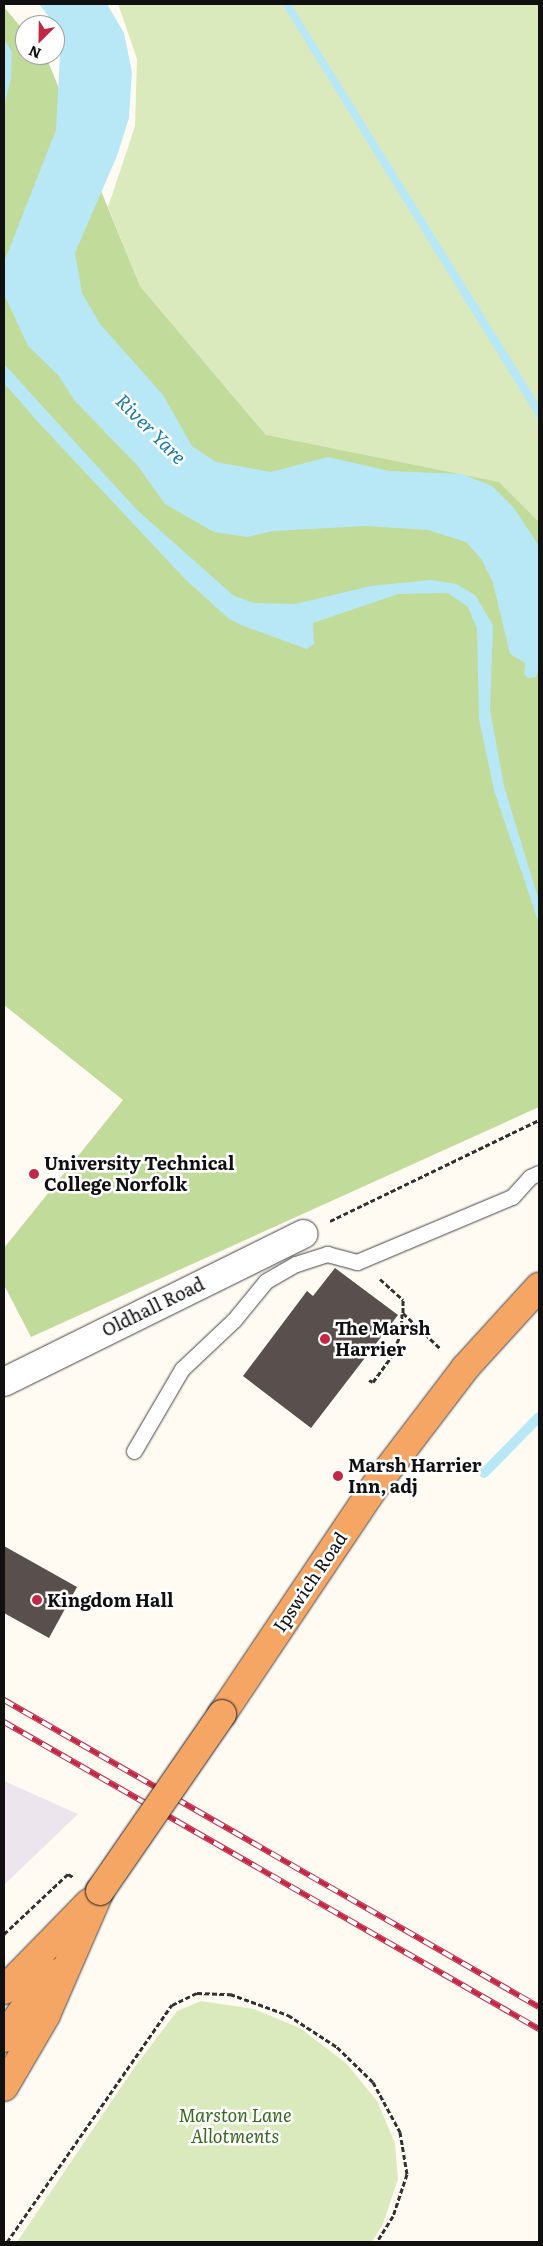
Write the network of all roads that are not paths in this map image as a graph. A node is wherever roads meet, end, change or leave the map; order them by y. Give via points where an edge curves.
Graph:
1 (539, 1173) edge
2 (303, 1234) road end
3 (539, 1287) edge
4 (5, 1377) edge
5 (134, 1451) dead end
6 (100, 1891) junction
7 (73, 1953) junction
8 (4, 1990) edge
9 (4, 2038) edge
10 (4, 2087) edge

1 - 5 lane via 512,1197 356,1262 327,1254 296,1264 266,1281 234,1320 182,1370
2 - 4 street, Oldhall Road
3 - 6 highway, Ipswich Road, bridge via 465,1368 376,1485
6 - 7 highway, Ipswich Road
6 - 8 highway, Ipswich Road
7 - 9 highway, Ipswich Road via 25,2007
7 - 10 highway, Ipswich Road via 46,2015

